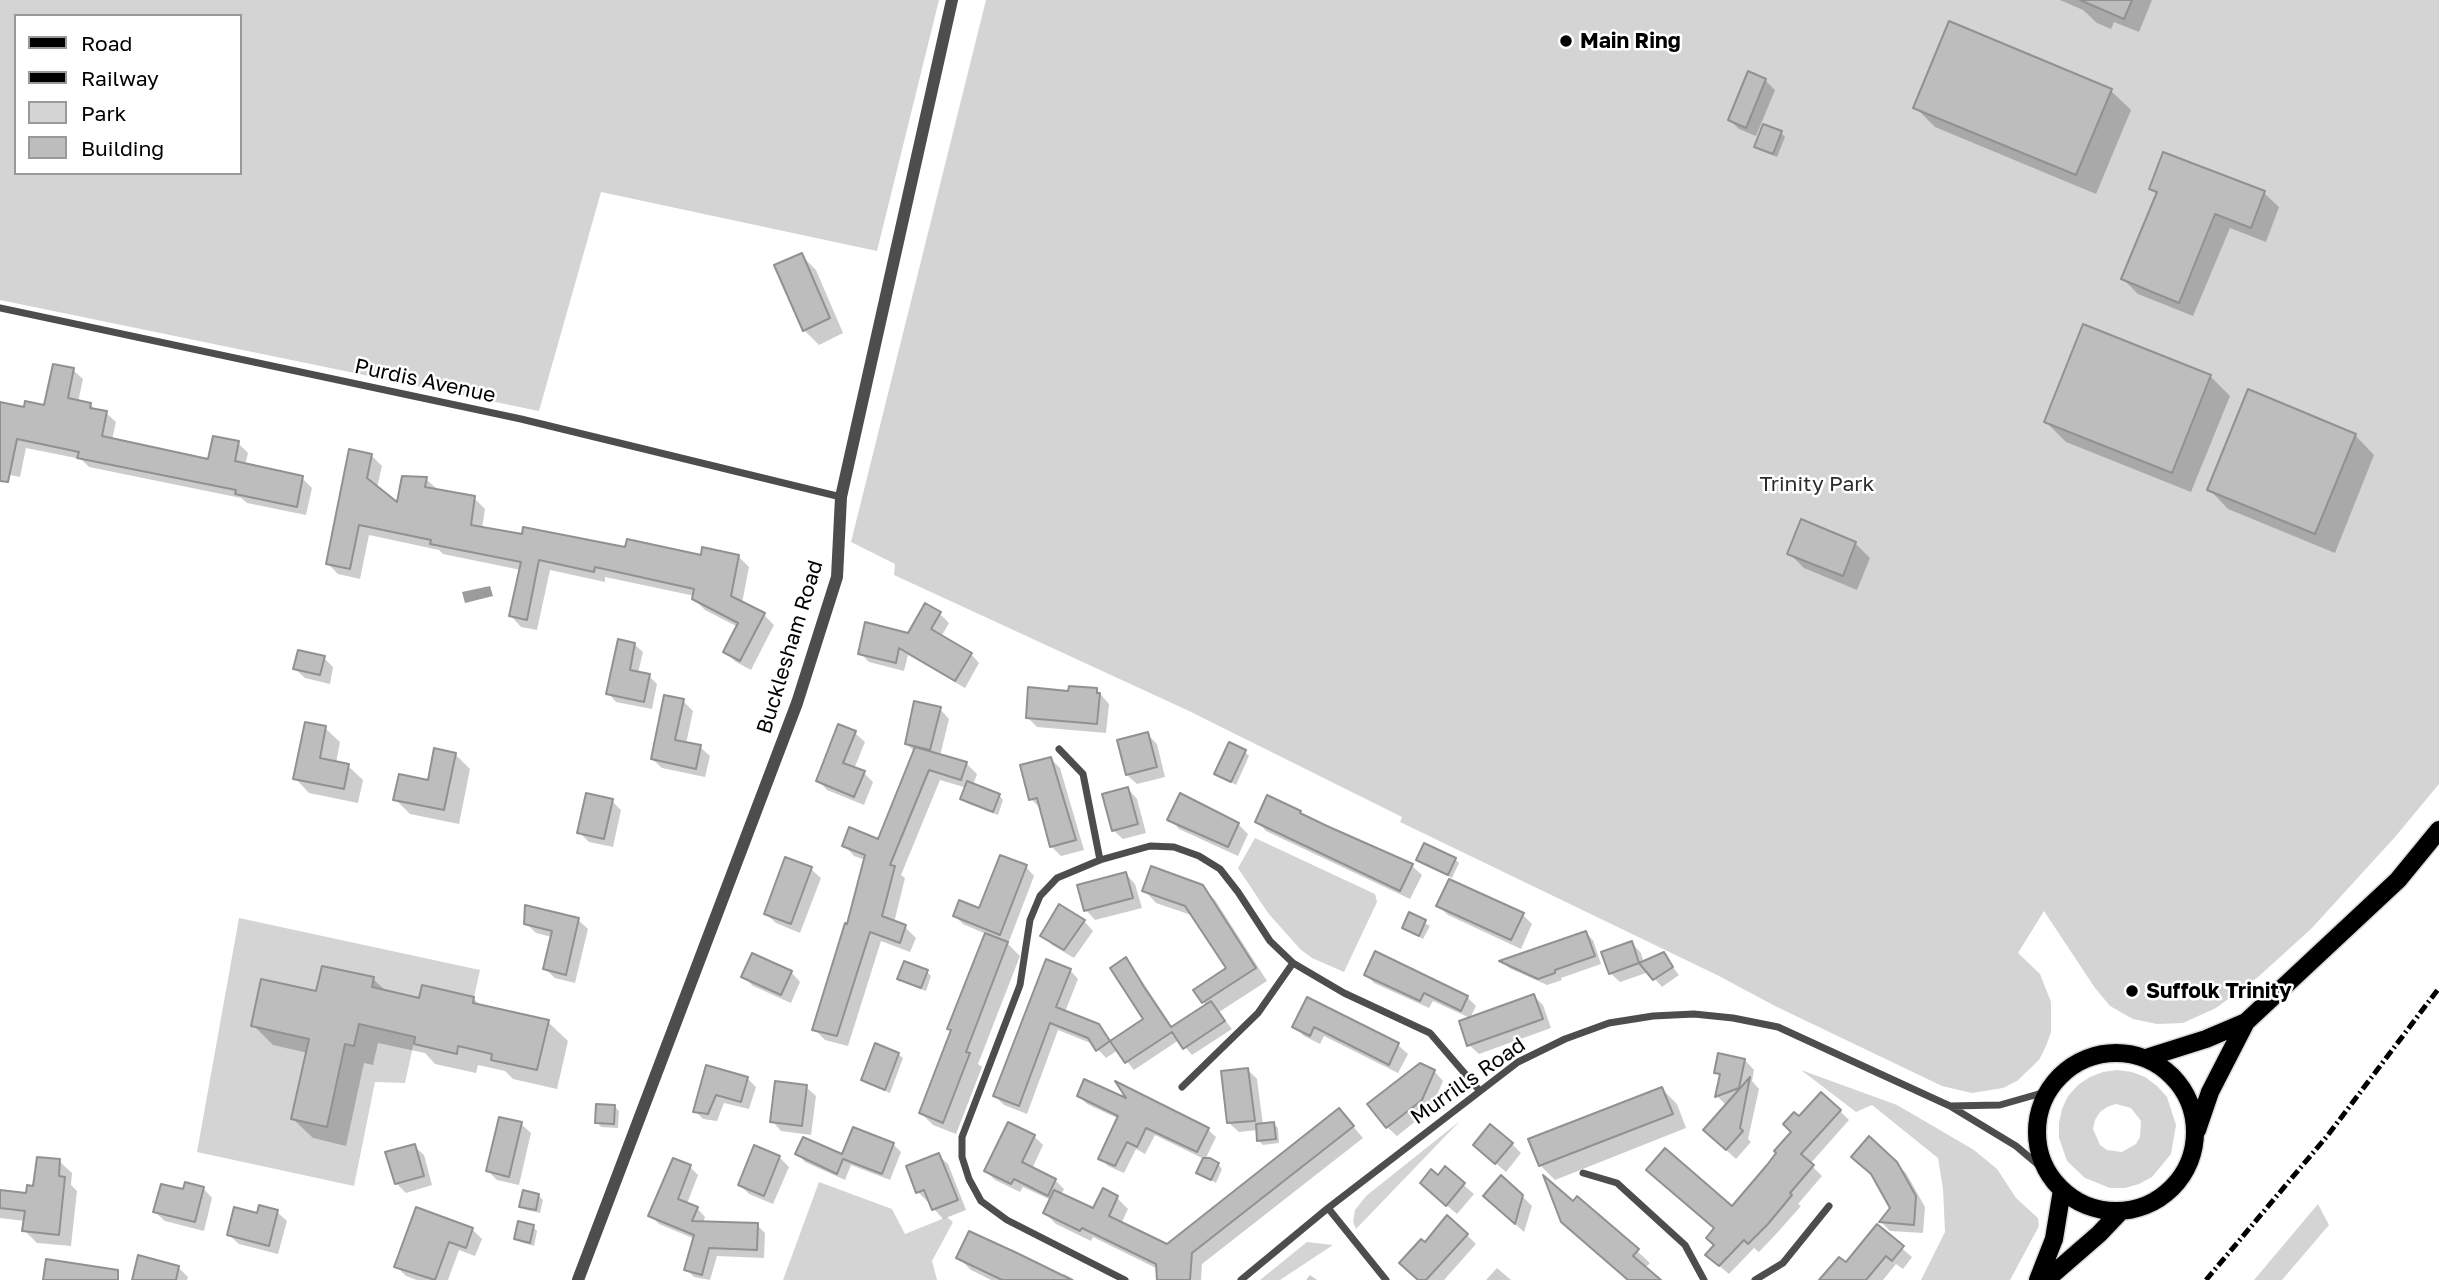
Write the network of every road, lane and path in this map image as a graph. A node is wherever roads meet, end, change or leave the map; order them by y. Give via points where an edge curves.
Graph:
1 (952, 0) edge
2 (0, 308) edge
3 (841, 497) junction
4 (1059, 749) dead end
5 (2439, 830) edge
6 (1100, 860) junction
7 (1293, 963) junction
8 (2246, 1022) junction
9 (2149, 1057) junction
10 (1182, 1087) dead end
11 (1479, 1090) junction
12 (2049, 1091) junction
13 (1950, 1106) junction
14 (2196, 1133) junction
15 (1583, 1173) dead end
16 (2048, 1173) junction
17 (2062, 1190) junction
18 (1829, 1206) dead end
19 (1328, 1208) junction
20 (2119, 1213) junction
21 (578, 1280) edge
22 (1125, 1280) edge
23 (1241, 1280) edge
24 (1386, 1280) edge
25 (1704, 1280) edge
26 (1755, 1280) edge
27 (2038, 1280) edge
28 (2046, 1280) edge

1 - 3 street, Bucklesham Road
2 - 3 street, Purdis Avenue via 521,419
3 - 21 street, Bucklesham Road via 836,577 797,703
4 - 6 street via 1083,774
5 - 8 main road via 2398,880
6 - 7 street via 1150,846 1174,847 1199,856 1220,869 1270,941
6 - 22 street via 1057,878 1040,896 1030,920 1020,985 962,1137 962,1157 981,1201 1007,1220
7 - 10 street via 1258,1013
7 - 11 street via 1430,1033
8 - 9 main road
8 - 14 main road via 2210,1092
9 - 12 main road via 2113,1052 2088,1058 2071,1066
9 - 14 main road via 2178,1084 2191,1107
11 - 13 street, Murrills Road via 1518,1062 1608,1023 1694,1014 1777,1027
11 - 19 street, Murrills Road
12 - 13 street, Murrills Road via 2000,1105
12 - 16 main road via 2038,1138 2039,1156
13 - 16 street, Murrills Road via 2016,1146
14 - 20 main road via 2192,1156 2180,1180 2142,1208
15 - 25 street via 1617,1182 1685,1245
16 - 17 main road
17 - 20 main road via 2094,1209
17 - 27 main road via 2054,1239
18 - 26 street via 1783,1263
19 - 23 street, Murrills Road
19 - 24 street
20 - 28 main road

